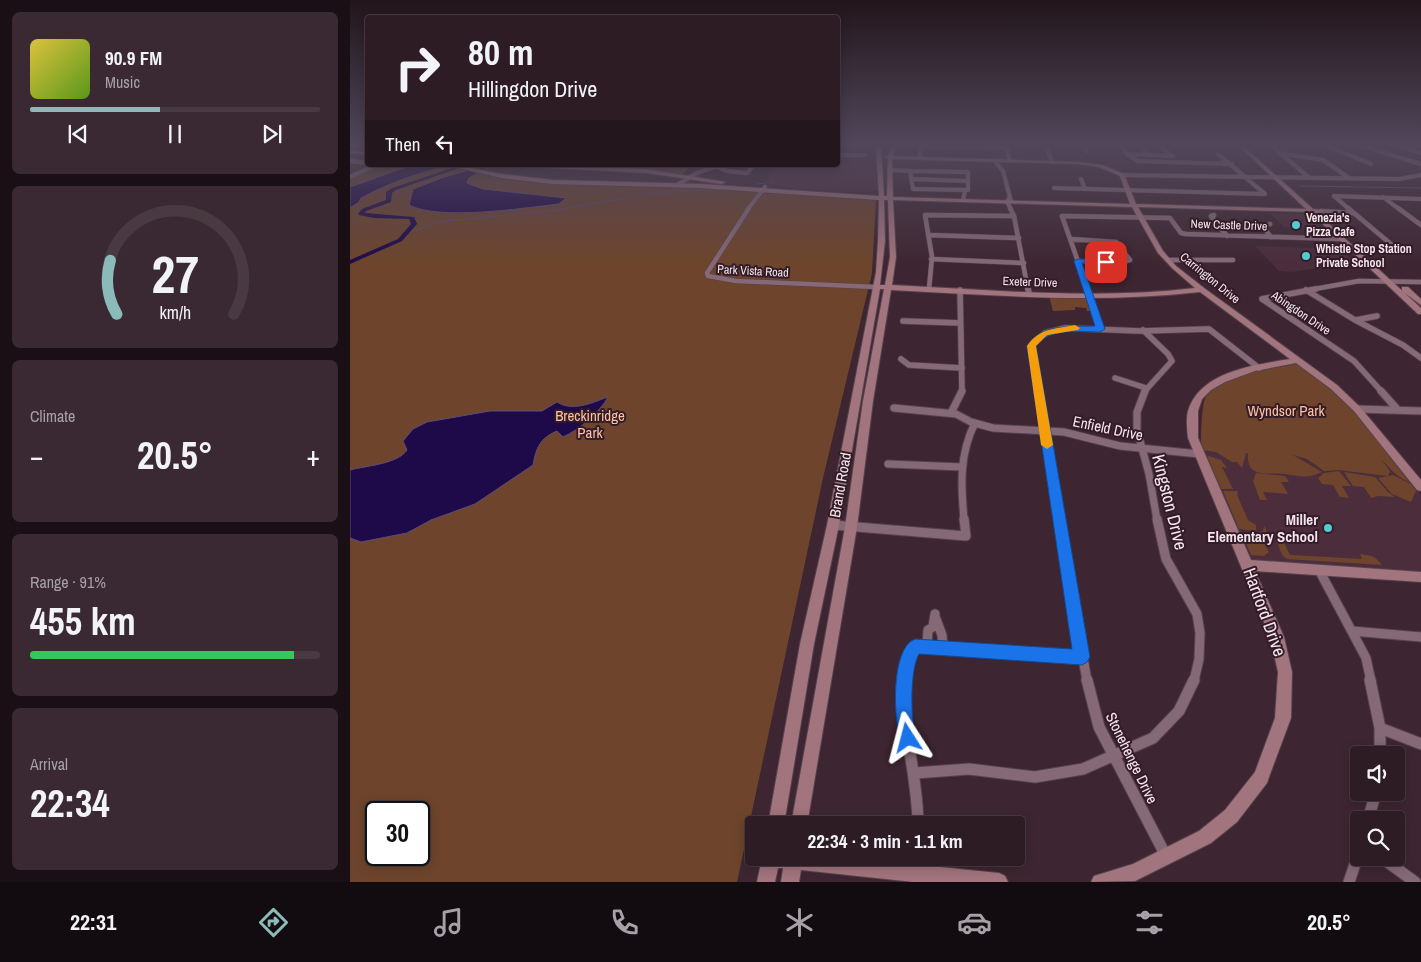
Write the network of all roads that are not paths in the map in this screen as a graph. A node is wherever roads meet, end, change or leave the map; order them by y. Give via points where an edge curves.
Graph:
1 (687, 185) edge
2 (742, 185) edge
3 (883, 185) edge
4 (887, 185) edge
5 (912, 185) edge
6 (967, 185) edge
7 (1006, 185) edge
8 (1083, 185) edge
9 (1127, 185) edge
10 (1255, 185) edge
11 (1285, 185) edge
12 (1291, 185) edge
13 (1054, 188) dead end
14 (764, 189) junction
15 (1085, 189) junction
16 (1129, 190) junction
17 (885, 195) junction
18 (964, 195) junction
19 (1383, 197) junction
20 (1421, 198) edge
21 (1010, 202) junction
22 (1132, 204) junction
23 (1315, 209) junction
24 (1349, 209) junction
25 (1353, 212) junction
26 (1214, 214) dead end
27 (1014, 216) junction
28 (1141, 219) junction
29 (1270, 224) dead end
30 (1421, 225) edge
31 (928, 234) junction
32 (1227, 236) junction
33 (1271, 237) junction
34 (1019, 238) junction
35 (1070, 239) junction
36 (1341, 239) junction
37 (1392, 245) dead end
38 (931, 259) junction
39 (1168, 260) junction
40 (1233, 260) dead end
41 (1078, 261) junction
42 (1024, 263) junction
43 (1386, 280) junction
44 (1396, 281) junction
45 (1421, 282) edge
46 (881, 287) junction
47 (928, 289) junction
48 (960, 290) junction
49 (1201, 290) junction
50 (1306, 290) junction
51 (1029, 294) junction
52 (1090, 296) junction
53 (1421, 303) edge
54 (1421, 312) edge
55 (1377, 316) dead end
56 (1356, 320) junction
57 (903, 321) dead end
58 (960, 323) junction
59 (1100, 329) junction
60 (1143, 330) junction
61 (1421, 358) edge
62 (901, 359) dead end
63 (1298, 360) junction
64 (962, 368) junction
65 (1259, 368) junction
66 (1115, 378) dead end
67 (1146, 388) junction
68 (894, 408) dead end
69 (1357, 408) junction
70 (1397, 409) junction
71 (1421, 411) edge
72 (951, 413) junction
73 (975, 423) junction
74 (1044, 430) junction
75 (1141, 450) junction
76 (1199, 454) junction
77 (888, 464) dead end
78 (962, 467) junction
79 (1421, 487) edge
80 (833, 525) junction
81 (851, 527) junction
82 (1247, 565) junction
83 (1319, 570) junction
84 (1421, 576) edge
85 (1352, 631) junction
86 (1421, 637) edge
87 (927, 646) junction
88 (943, 647) junction
89 (1082, 657) junction
90 (1380, 728) junction
91 (1421, 744) edge
92 (1380, 746) edge
93 (1113, 758) junction
94 (915, 773) junction
95 (778, 816) edge
96 (801, 816) edge
97 (918, 816) edge
98 (1166, 857) junction
99 (769, 866) edge
100 (793, 866) edge
101 (865, 866) edge
102 (1354, 866) edge
103 (1393, 866) edge
104 (916, 871) edge
105 (766, 882) edge
106 (790, 882) edge
107 (999, 882) edge
108 (1100, 882) edge
109 (1349, 882) edge
110 (1415, 882) edge

1 - 14 main road
2 - 14 main road
3 - 17 main road, Brand Road
4 - 17 main road, Brand Road
5 - 18 street via 912,188 959,190 960,195
6 - 18 street
7 - 21 street
8 - 15 street
9 - 16 main road, Carrington Drive
10 - 16 street via 1265,194
11 - 23 main road
12 - 23 main road
13 - 15 street
14 - 17 main road
14 - 17 main road
14 - 46 street, Park Vista Road via 751,204 708,276 736,281
15 - 16 street
16 - 22 main road, Carrington Drive
17 - 18 main road
17 - 46 main road, Brand Road via 888,238 880,272
18 - 21 main road
19 - 20 street
19 - 24 street via 1334,196
19 - 30 street
21 - 22 main road
21 - 27 street
22 - 23 main road
22 - 28 main road, Carrington Drive
23 - 24 street
23 - 25 street
23 - 36 main road
23 - 44 main road
24 - 25 street
25 - 37 street
26 - 32 street via 1212,216
27 - 31 street via 926,214
27 - 34 street
28 - 32 street, New Castle Drive via 1170,218 1182,233
28 - 35 street, New Castle Drive via 1062,216
28 - 39 main road, Carrington Drive
29 - 33 street via 1264,227
31 - 34 street
31 - 38 street
32 - 33 street, New Castle Drive
33 - 36 street, New Castle Drive
34 - 42 street
35 - 41 street
35 - 41 street via 1116,242 1130,260 1121,263
36 - 43 main road
38 - 42 street
38 - 47 street
39 - 40 street
39 - 49 main road, Carrington Drive
41 - 52 street
42 - 51 street
43 - 44 street, Abingdon Drive
43 - 50 street, Abingdon Drive via 1359,280
43 - 54 main road
44 - 45 street, Abingdon Drive
44 - 53 main road
46 - 47 main road, Exeter Drive
46 - 80 main road, Brand Road
46 - 81 main road, Brand Road
47 - 48 main road, Exeter Drive
48 - 51 main road, Exeter Drive
48 - 58 street
49 - 52 main road, Exeter Drive via 1147,296
49 - 63 main road, Carrington Drive
50 - 56 street
50 - 70 street, Abingdon Drive via 1262,300 1354,361
51 - 52 main road, Exeter Drive
52 - 59 street
55 - 56 street
56 - 61 street
57 - 58 street
58 - 64 street
59 - 60 street, Stonehenge Drive
59 - 74 street, Stonehenge Drive via 1054,330 1033,342 1031,352
60 - 65 street, Stonehenge Drive via 1209,329
60 - 67 street, Kingston Drive via 1172,358
62 - 64 street via 909,365
63 - 65 main road, Hartford Drive
63 - 69 main road, Carrington Drive
64 - 72 street via 962,392
65 - 76 main road, Hartford Drive via 1222,379 1200,397 1193,410 1192,427
66 - 67 street
67 - 75 street, Kingston Drive via 1137,412
68 - 72 street, Enfield Drive
69 - 70 street
69 - 79 main road, Carrington Drive
70 - 71 street
72 - 73 street, Enfield Drive
73 - 74 street, Enfield Drive via 992,428
73 - 78 street via 966,437
74 - 75 street, Enfield Drive via 1076,434
74 - 89 street, Stonehenge Drive
75 - 76 street, Enfield Drive
75 - 93 street, Kingston Drive via 1166,559 1197,614 1199,659 1193,683 1179,711 1153,738
76 - 82 main road, Hartford Drive
77 - 78 street
78 - 81 street via 966,536
80 - 81 street
80 - 95 main road, Brand Road via 807,644
81 - 96 main road, Brand Road
82 - 83 main road
82 - 98 main road, Hartford Drive via 1282,653 1285,672 1283,718 1261,777 1231,816 1205,837
83 - 84 main road
83 - 85 street
85 - 86 street
85 - 90 street via 1366,658
87 - 88 street
87 - 88 street via 928,630 935,614
87 - 94 street via 915,646 906,670 904,720
88 - 89 street
89 - 93 street, Stonehenge Drive via 1092,706
90 - 91 street
90 - 92 street
93 - 94 street, Kingston Drive via 1083,769 1035,776 969,769
93 - 98 street, Stonehenge Drive
94 - 97 street
98 - 108 main road, Hartford Drive via 1135,872
99 - 105 main road
100 - 106 main road
101 - 104 main road
102 - 109 street
103 - 110 street
104 - 107 main road

